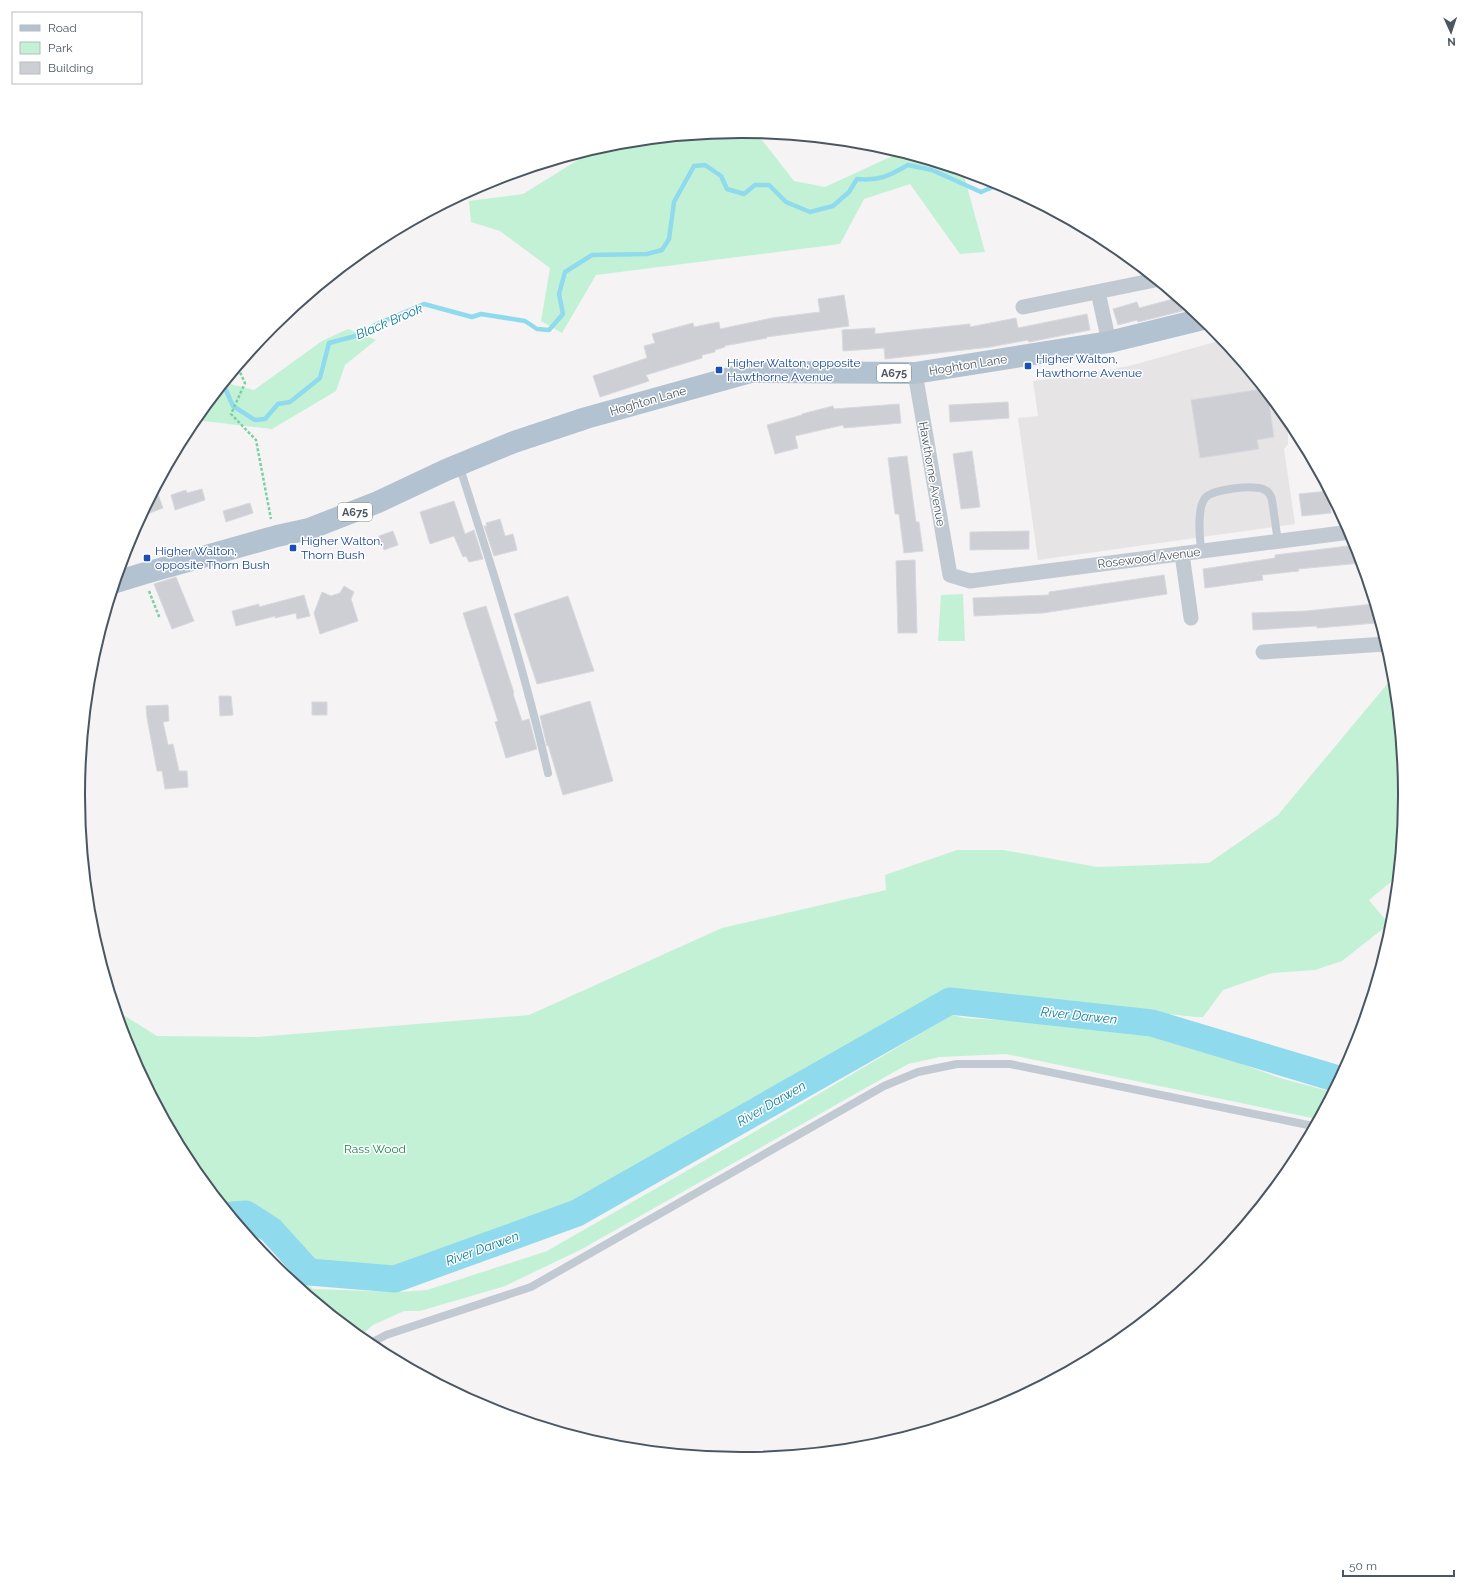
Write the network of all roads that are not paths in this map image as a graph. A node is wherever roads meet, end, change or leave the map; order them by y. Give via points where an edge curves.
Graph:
1 (1150, 281) edge
2 (1098, 292) junction
3 (1022, 307) dead end
4 (1195, 321) edge
5 (1109, 342) junction
6 (915, 374) junction
7 (459, 465) junction
8 (1343, 533) edge
9 (1278, 542) junction
10 (1201, 551) junction
11 (1182, 554) junction
12 (950, 575) joint
13 (121, 580) edge
14 (1191, 618) dead end
15 (1380, 644) edge
16 (1263, 652) dead end
17 (548, 773) dead end
18 (1309, 1125) edge
19 (376, 1340) edge

1 - 2 street
2 - 3 street
2 - 5 street
4 - 5 main road, Hoghton Lane / A675
5 - 6 main road, Hoghton Lane / A675
6 - 7 main road, Hoghton Lane / A675 via 751,372 586,418 514,442
6 - 12 street, Hawthorne Avenue
7 - 13 main road, Hoghton Lane / A675 via 378,502 309,529
7 - 17 lane via 497,581
8 - 9 street, Rosewood Avenue
9 - 10 street, Rosewood Avenue
9 - 10 lane via 1270,494 1264,489 1254,488 1218,491 1206,498 1202,506
10 - 11 street, Rosewood Avenue
11 - 12 street, Rosewood Avenue via 970,581
11 - 14 street
15 - 16 street
18 - 19 lane via 1010,1064 956,1064 918,1072 884,1086 531,1287

